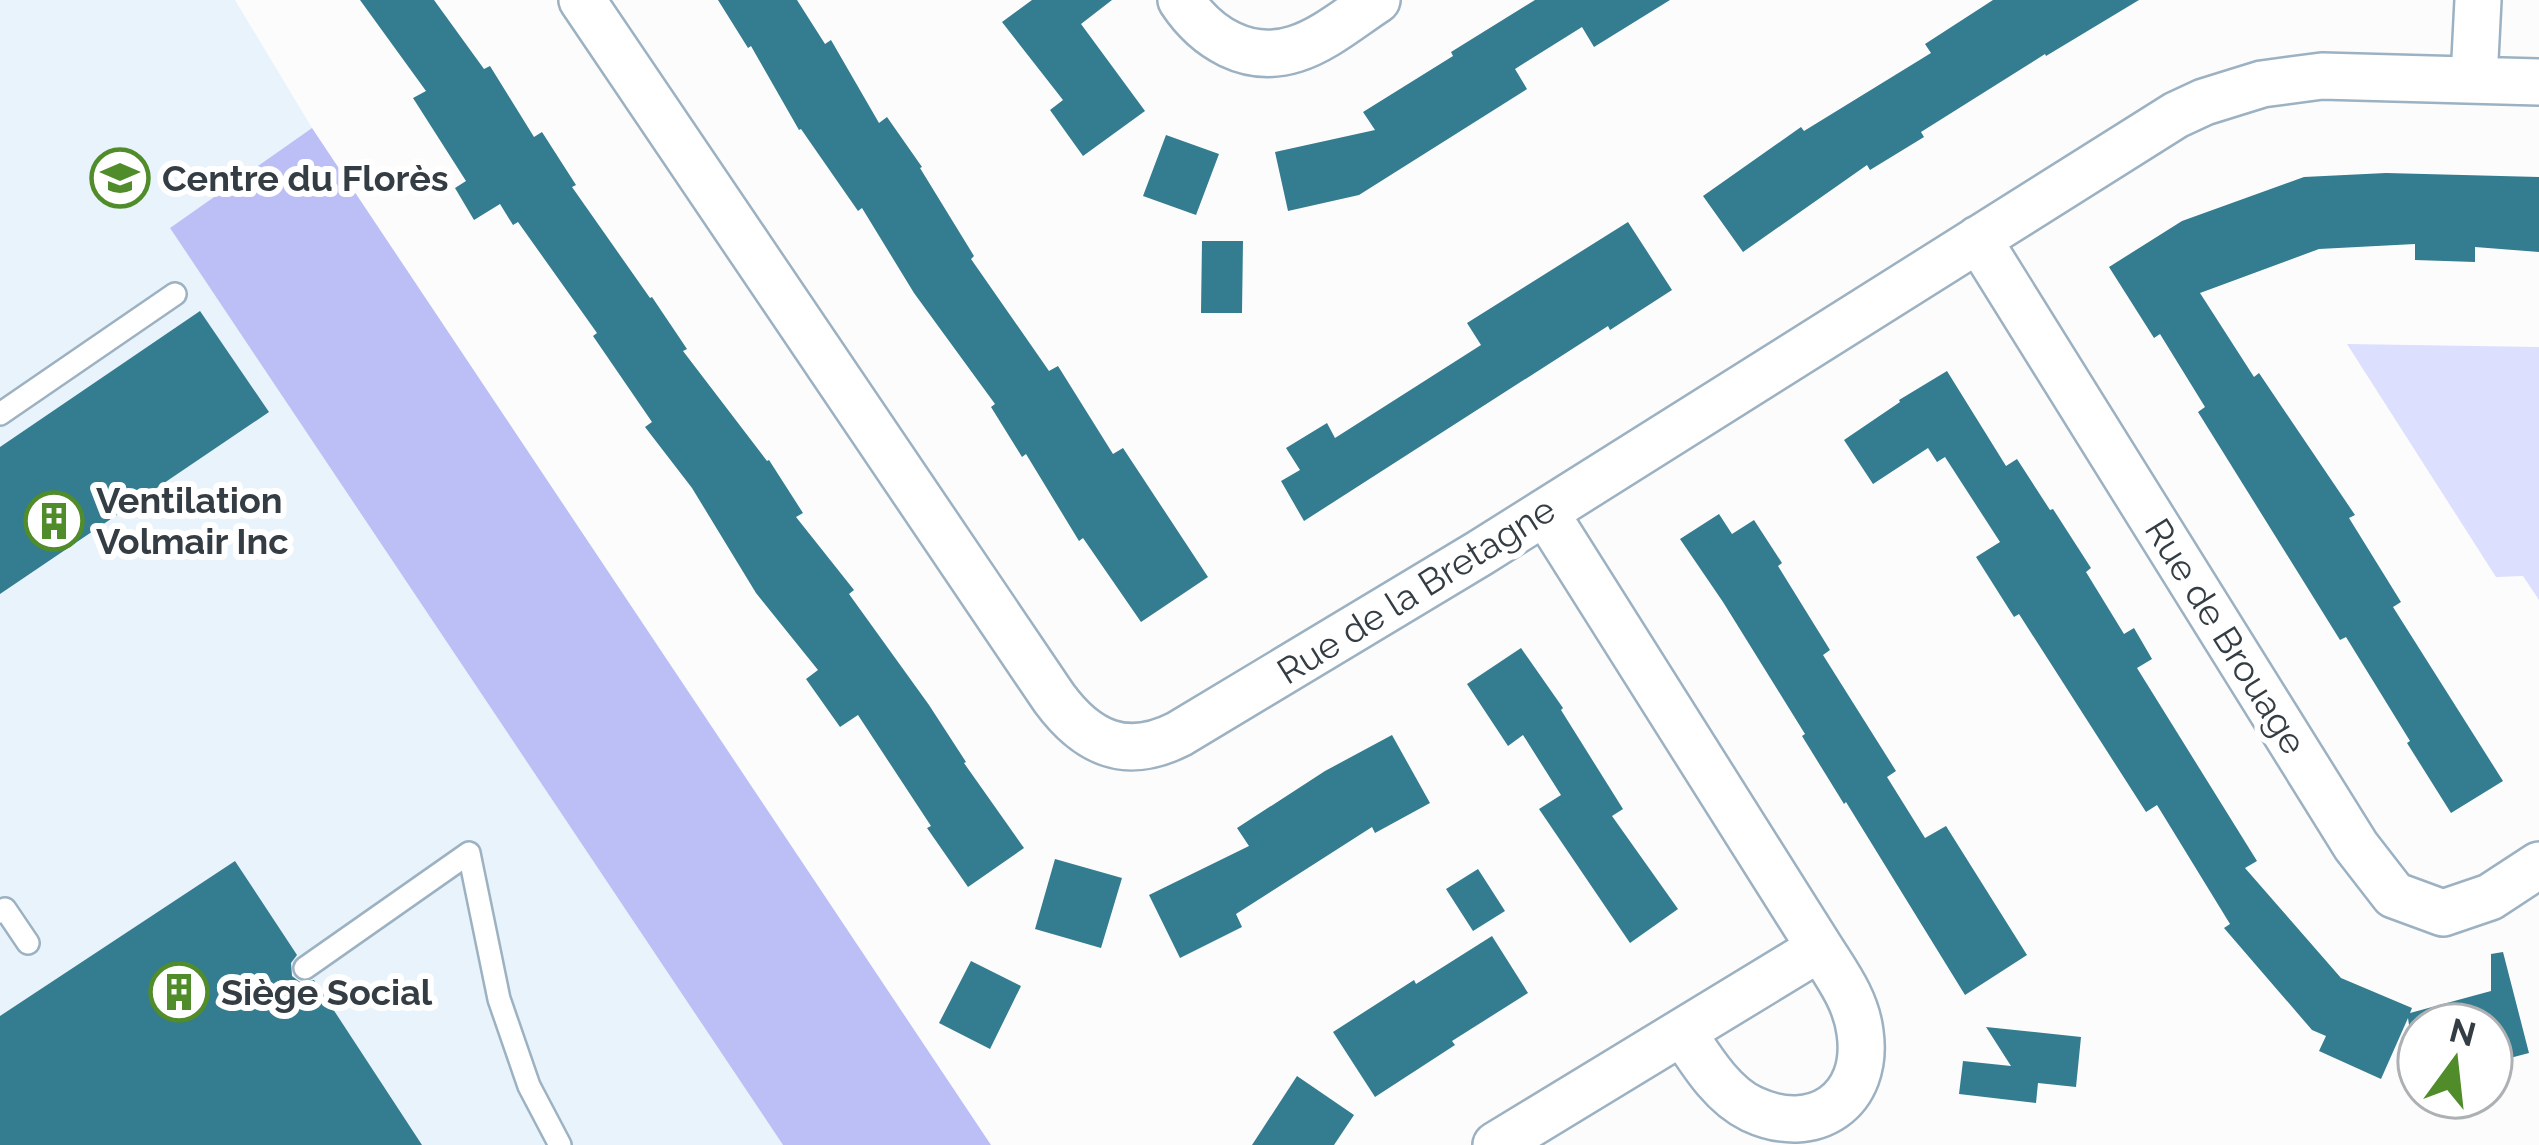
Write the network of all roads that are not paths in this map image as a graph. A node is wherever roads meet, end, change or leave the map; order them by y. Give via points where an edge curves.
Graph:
1 (582, 0) edge
2 (1181, 0) edge
3 (1377, 0) edge
4 (2478, 0) edge
5 (2474, 79) junction
6 (2539, 82) edge
7 (1978, 238) junction
8 (175, 294) dead end
9 (0, 414) edge
10 (1545, 512) junction
11 (2539, 865) edge
12 (0, 912) edge
13 (28, 943) dead end
14 (1820, 948) junction
15 (305, 968) dead end
16 (1683, 1033) junction
17 (560, 1145) edge
18 (1496, 1145) edge

1 - 10 street, Rue de la Bretagne via 1054,698 1094,737 1137,747 1179,734
2 - 3 street via 1221,41 1262,53 1305,45
4 - 5 street
5 - 6 street, Rue de la Bretagne
5 - 7 street, Rue de la Bretagne via 2322,76 2233,92 2176,115
7 - 10 street, Rue de la Bretagne
7 - 11 street, Rue de Brouage via 2394,895 2444,913 2490,897
8 - 9 lane
10 - 14 street
12 - 13 lane via 5,908
14 - 16 street
14 - 16 street via 1850,995 1861,1035 1853,1089 1834,1109 1809,1119 1749,1108
15 - 17 lane via 470,853 499,999
16 - 18 street

